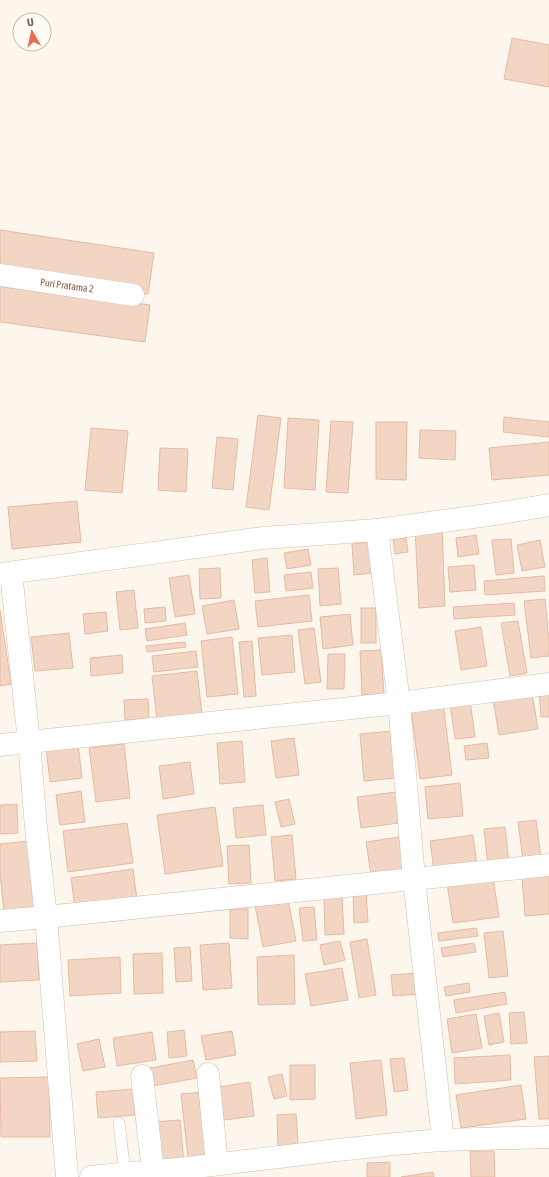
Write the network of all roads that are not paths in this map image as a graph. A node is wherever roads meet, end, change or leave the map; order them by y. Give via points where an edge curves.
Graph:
1 (0, 275) edge
2 (134, 295) dead end
3 (549, 505) edge
4 (377, 530) junction
5 (5, 574) edge
6 (549, 684) edge
7 (399, 703) junction
8 (29, 742) junction
9 (0, 745) edge
10 (549, 865) edge
11 (414, 879) junction
12 (46, 917) junction
13 (0, 921) edge
14 (208, 1074) dead end
15 (142, 1076) dead end
16 (119, 1123) dead end
17 (549, 1137) edge
18 (443, 1140) junction
19 (217, 1164) junction
20 (153, 1171) junction
21 (187, 1172) edge
22 (125, 1173) junction
23 (67, 1177) edge
24 (91, 1177) edge

1 - 2 street, Puri Pratama 2
3 - 4 street
4 - 5 street via 263,538
4 - 7 street
5 - 8 street
6 - 7 street
7 - 8 street
7 - 11 street
8 - 9 street
8 - 12 street
10 - 11 street
11 - 12 street
11 - 18 street
12 - 13 street
12 - 23 street
14 - 19 street
15 - 20 street
16 - 22 lane
17 - 18 street
18 - 19 street
19 - 21 street
20 - 21 street
20 - 22 street
22 - 24 street

